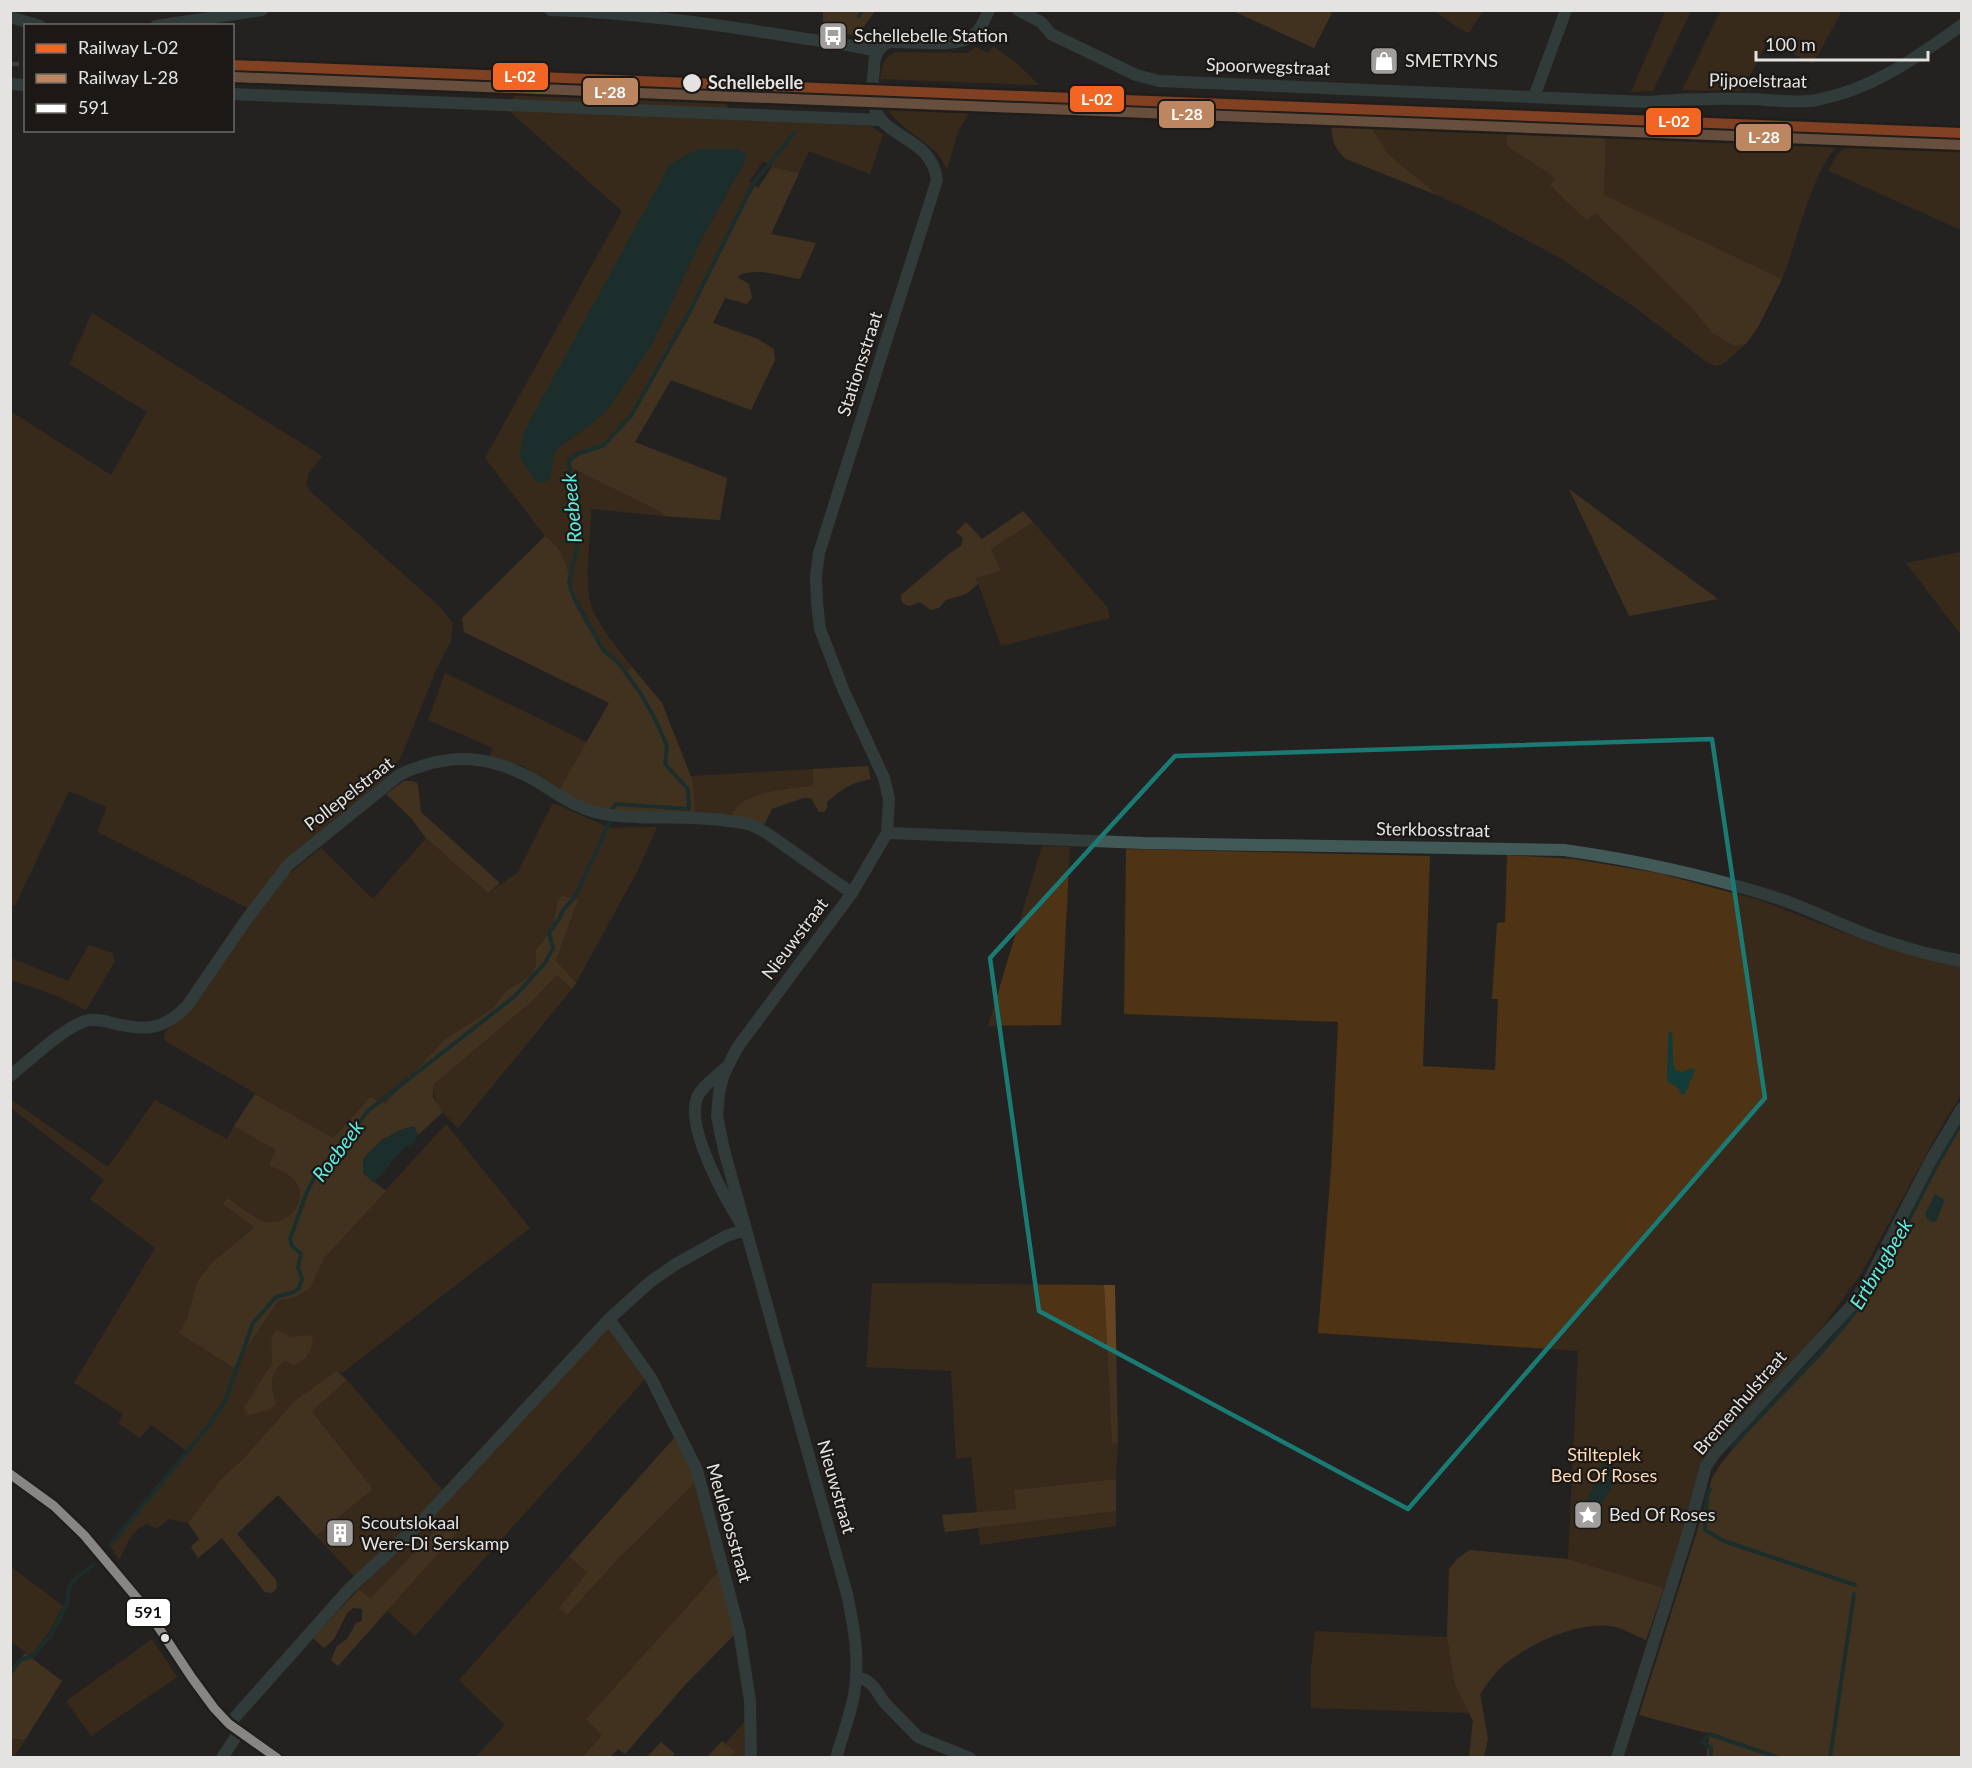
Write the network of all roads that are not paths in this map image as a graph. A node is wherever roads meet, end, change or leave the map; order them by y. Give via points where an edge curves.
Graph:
1 (262, 10) edge
2 (550, 10) edge
3 (989, 10) edge
4 (1018, 10) edge
5 (1566, 10) edge
6 (10, 17) edge
7 (33, 24) edge
8 (169, 24) edge
9 (1962, 25) edge
10 (878, 51) junction
11 (234, 94) edge
12 (1534, 97) junction
13 (882, 120) junction
14 (887, 832) junction
15 (852, 893) junction
16 (1962, 961) edge
17 (729, 1064) junction
18 (10, 1076) edge
19 (1962, 1108) edge
20 (745, 1230) junction
21 (609, 1319) junction
22 (10, 1474) edge
23 (856, 1677) junction
24 (234, 1728) junction
25 (222, 1758) edge
26 (278, 1758) edge
27 (752, 1758) edge
28 (836, 1758) edge
29 (970, 1758) edge
30 (1617, 1758) edge

1 - 8 street
2 - 10 street via 674,20
3 - 10 street via 979,30 962,41 890,42
4 - 12 street, Spoorwegstraat via 1041,22 1052,34 1148,79
5 - 12 street
6 - 7 street
9 - 12 street, Pijpoelstraat via 1903,67 1843,94 1814,101 1647,102
10 - 13 street via 873,102
11 - 13 street
13 - 14 street, Stationsstraat via 932,159 937,180 823,542 816,578 820,629 890,799
14 - 15 street, Nieuwstraat
14 - 16 street, Sterkbosstraat via 1144,843 1564,850 1662,867 1777,898 1881,940
15 - 17 street, Nieuwstraat
15 - 18 street, Pollepelstraat via 751,825 686,817 610,815 581,809 510,768 463,758 440,760 399,775 288,865 176,1018 138,1029 101,1020 86,1021
17 - 20 street, Nieuwstraat via 723,1076 717,1116
17 - 20 street, Nieuwstraat via 698,1095 694,1106 700,1142
19 - 30 street, Bremenhulstraat via 1851,1306 1706,1466
20 - 21 street via 726,1236 676,1264
20 - 23 street, Nieuwstraat via 847,1594 857,1653
21 - 24 street via 418,1525 349,1589
21 - 27 street, Meulebosstraat via 651,1378 697,1470 739,1630 750,1701
22 - 24 street via 54,1506 84,1535 147,1610 214,1708
23 - 28 street, Nieuwstraat
23 - 29 street via 874,1687 918,1737
24 - 25 street
24 - 26 street

